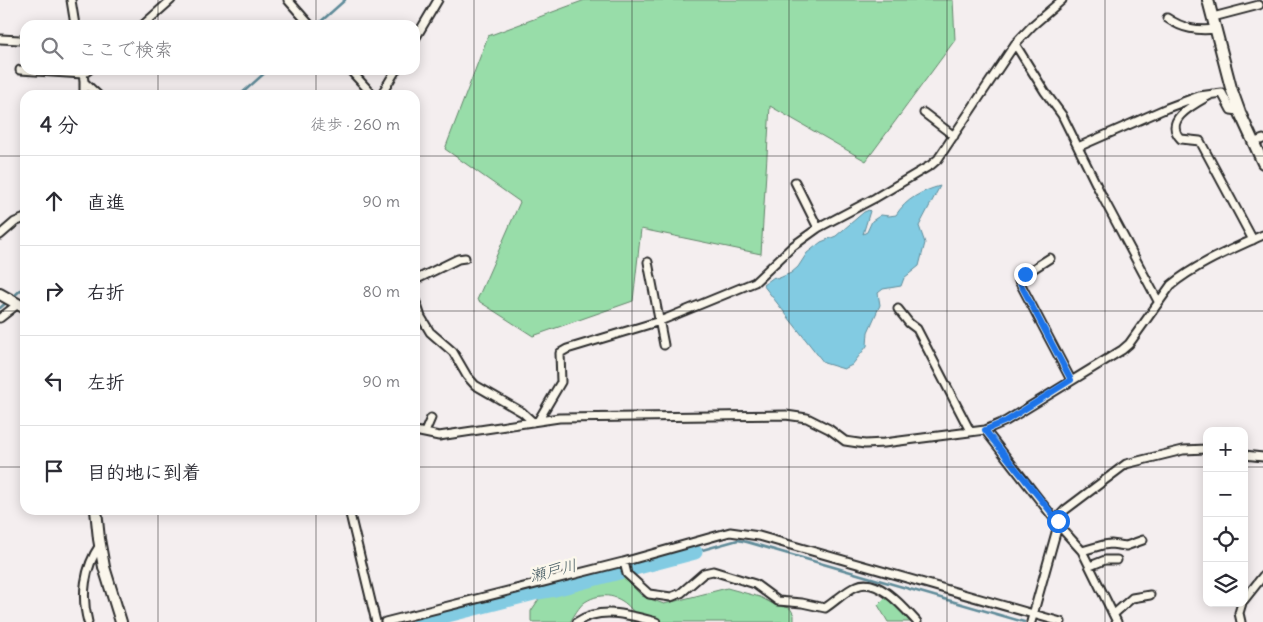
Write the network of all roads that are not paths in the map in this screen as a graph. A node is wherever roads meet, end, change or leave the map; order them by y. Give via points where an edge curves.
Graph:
1 (71, 0) edge
2 (171, 0) edge
3 (288, 0) edge
4 (438, 0) edge
5 (1062, 0) edge
6 (1208, 0) edge
7 (1259, 5) dead end
8 (1213, 17) junction
9 (1167, 18) dead end
10 (74, 20) edge
11 (149, 20) edge
12 (306, 20) edge
13 (1216, 29) junction
14 (420, 31) edge
15 (0, 38) edge
16 (20, 40) dead end
17 (1015, 44) junction
18 (85, 75) edge
19 (355, 75) edge
20 (393, 75) edge
21 (84, 82) junction
22 (84, 90) edge
23 (93, 90) edge
24 (368, 90) edge
25 (384, 90) edge
26 (1212, 94) junction
27 (1239, 111) junction
28 (924, 113) dead end
29 (954, 136) junction
30 (1263, 139) edge
31 (1253, 143) junction
32 (1078, 147) junction
33 (1263, 163) edge
34 (795, 182) dead end
35 (20, 220) edge
36 (818, 228) junction
37 (0, 235) edge
38 (1263, 235) edge
39 (1253, 240) junction
40 (465, 258) dead end
41 (1050, 258) dead end
42 (648, 262) dead end
43 (420, 278) edge
44 (12, 301) edge
45 (1158, 301) junction
46 (898, 310) dead end
47 (420, 314) edge
48 (0, 318) edge
49 (660, 321) junction
50 (664, 345) dead end
51 (1071, 380) junction
52 (431, 418) dead end
53 (535, 421) junction
54 (985, 430) junction
55 (970, 431) junction
56 (420, 432) edge
57 (425, 432) junction
58 (1203, 449) edge
59 (1248, 455) edge
60 (1263, 457) edge
61 (97, 515) edge
62 (349, 515) edge
63 (1058, 521) junction
64 (1143, 540) dead end
65 (100, 545) junction
66 (1082, 551) junction
67 (1118, 560) dead end
68 (624, 562) junction
69 (1090, 566) junction
70 (1263, 576) edge
71 (1150, 595) dead end
72 (1248, 595) edge
73 (1241, 607) edge
74 (1114, 614) junction
75 (1032, 619) edge
76 (88, 622) edge
77 (121, 622) edge
78 (376, 622) edge
79 (385, 622) edge
80 (577, 622) edge
81 (656, 622) edge
82 (917, 622) edge
83 (1061, 622) edge
84 (1117, 622) edge
85 (1241, 622) edge

1 - 10 street
2 - 11 street
3 - 12 street
4 - 14 street
5 - 17 street
6 - 8 street
7 - 8 street
8 - 13 street
9 - 13 street via 1190,29
13 - 27 street
15 - 16 street
17 - 29 street
17 - 32 street via 1062,115
18 - 21 street
19 - 24 street
20 - 25 street
21 - 22 street
21 - 23 street
26 - 27 street via 1222,93 1231,110
26 - 32 street via 1167,108
26 - 39 street via 1180,115 1174,128 1181,139 1200,140
27 - 31 street
28 - 29 street
29 - 36 street via 931,165
30 - 31 street
31 - 33 street
32 - 45 street
34 - 36 street
35 - 37 street
36 - 49 street via 793,246 755,282
38 - 39 street
39 - 45 street via 1178,279
40 - 43 street
41 - 51 street via 1019,281
42 - 49 street
44 - 48 street
45 - 51 street via 1129,344
46 - 55 street via 917,329
47 - 53 street via 430,332 453,352 475,384
49 - 50 street
49 - 53 street via 560,353 561,382
51 - 54 street via 1006,421
52 - 57 street
53 - 55 street via 786,415 807,418 829,428 845,441 865,444
53 - 57 street via 439,436
54 - 55 street
54 - 63 street
56 - 57 street
58 - 63 street via 1183,450 1126,464 1076,500
59 - 60 street
61 - 65 street
62 - 78 street
63 - 66 street
63 - 75 street
64 - 66 street via 1126,546 1103,545
65 - 76 street via 93,556 84,592
65 - 77 street
66 - 69 street
67 - 69 street via 1105,560
68 - 75 street via 730,532 745,533
68 - 79 street
68 - 82 street via 627,574 649,594 671,597 681,593 704,573 713,571 756,584 778,601 825,608 850,590 864,584 871,585 889,594
69 - 74 street
70 - 72 street
71 - 74 street via 1132,598
73 - 85 street
74 - 84 street
75 - 83 street
80 - 81 street via 604,612

